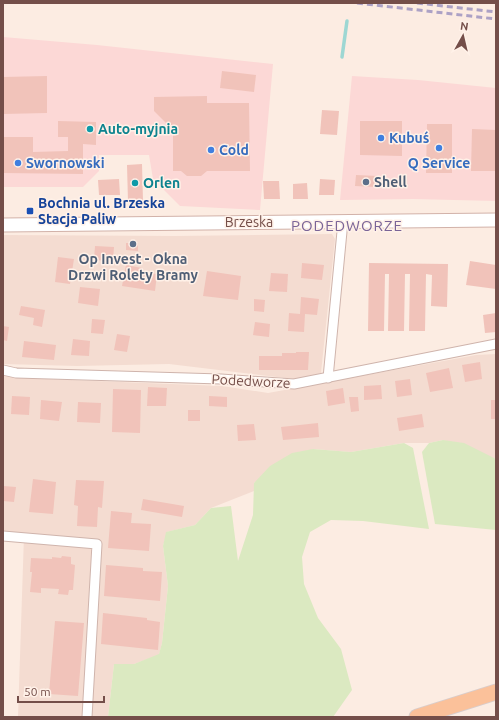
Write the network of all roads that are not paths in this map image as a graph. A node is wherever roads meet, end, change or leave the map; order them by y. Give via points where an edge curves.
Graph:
1 (496, 220) edge
2 (343, 221) junction
3 (3, 225) edge
4 (496, 344) edge
5 (3, 370) edge
6 (328, 378) junction
7 (3, 536) edge
8 (496, 692) edge
9 (87, 717) edge
10 (417, 717) edge

1 - 2 main road, Brzeska
2 - 3 main road, Brzeska
2 - 6 street
4 - 6 street, Podedworze
5 - 6 street, Podedworze via 294,384
7 - 9 street via 97,544
8 - 10 main road

